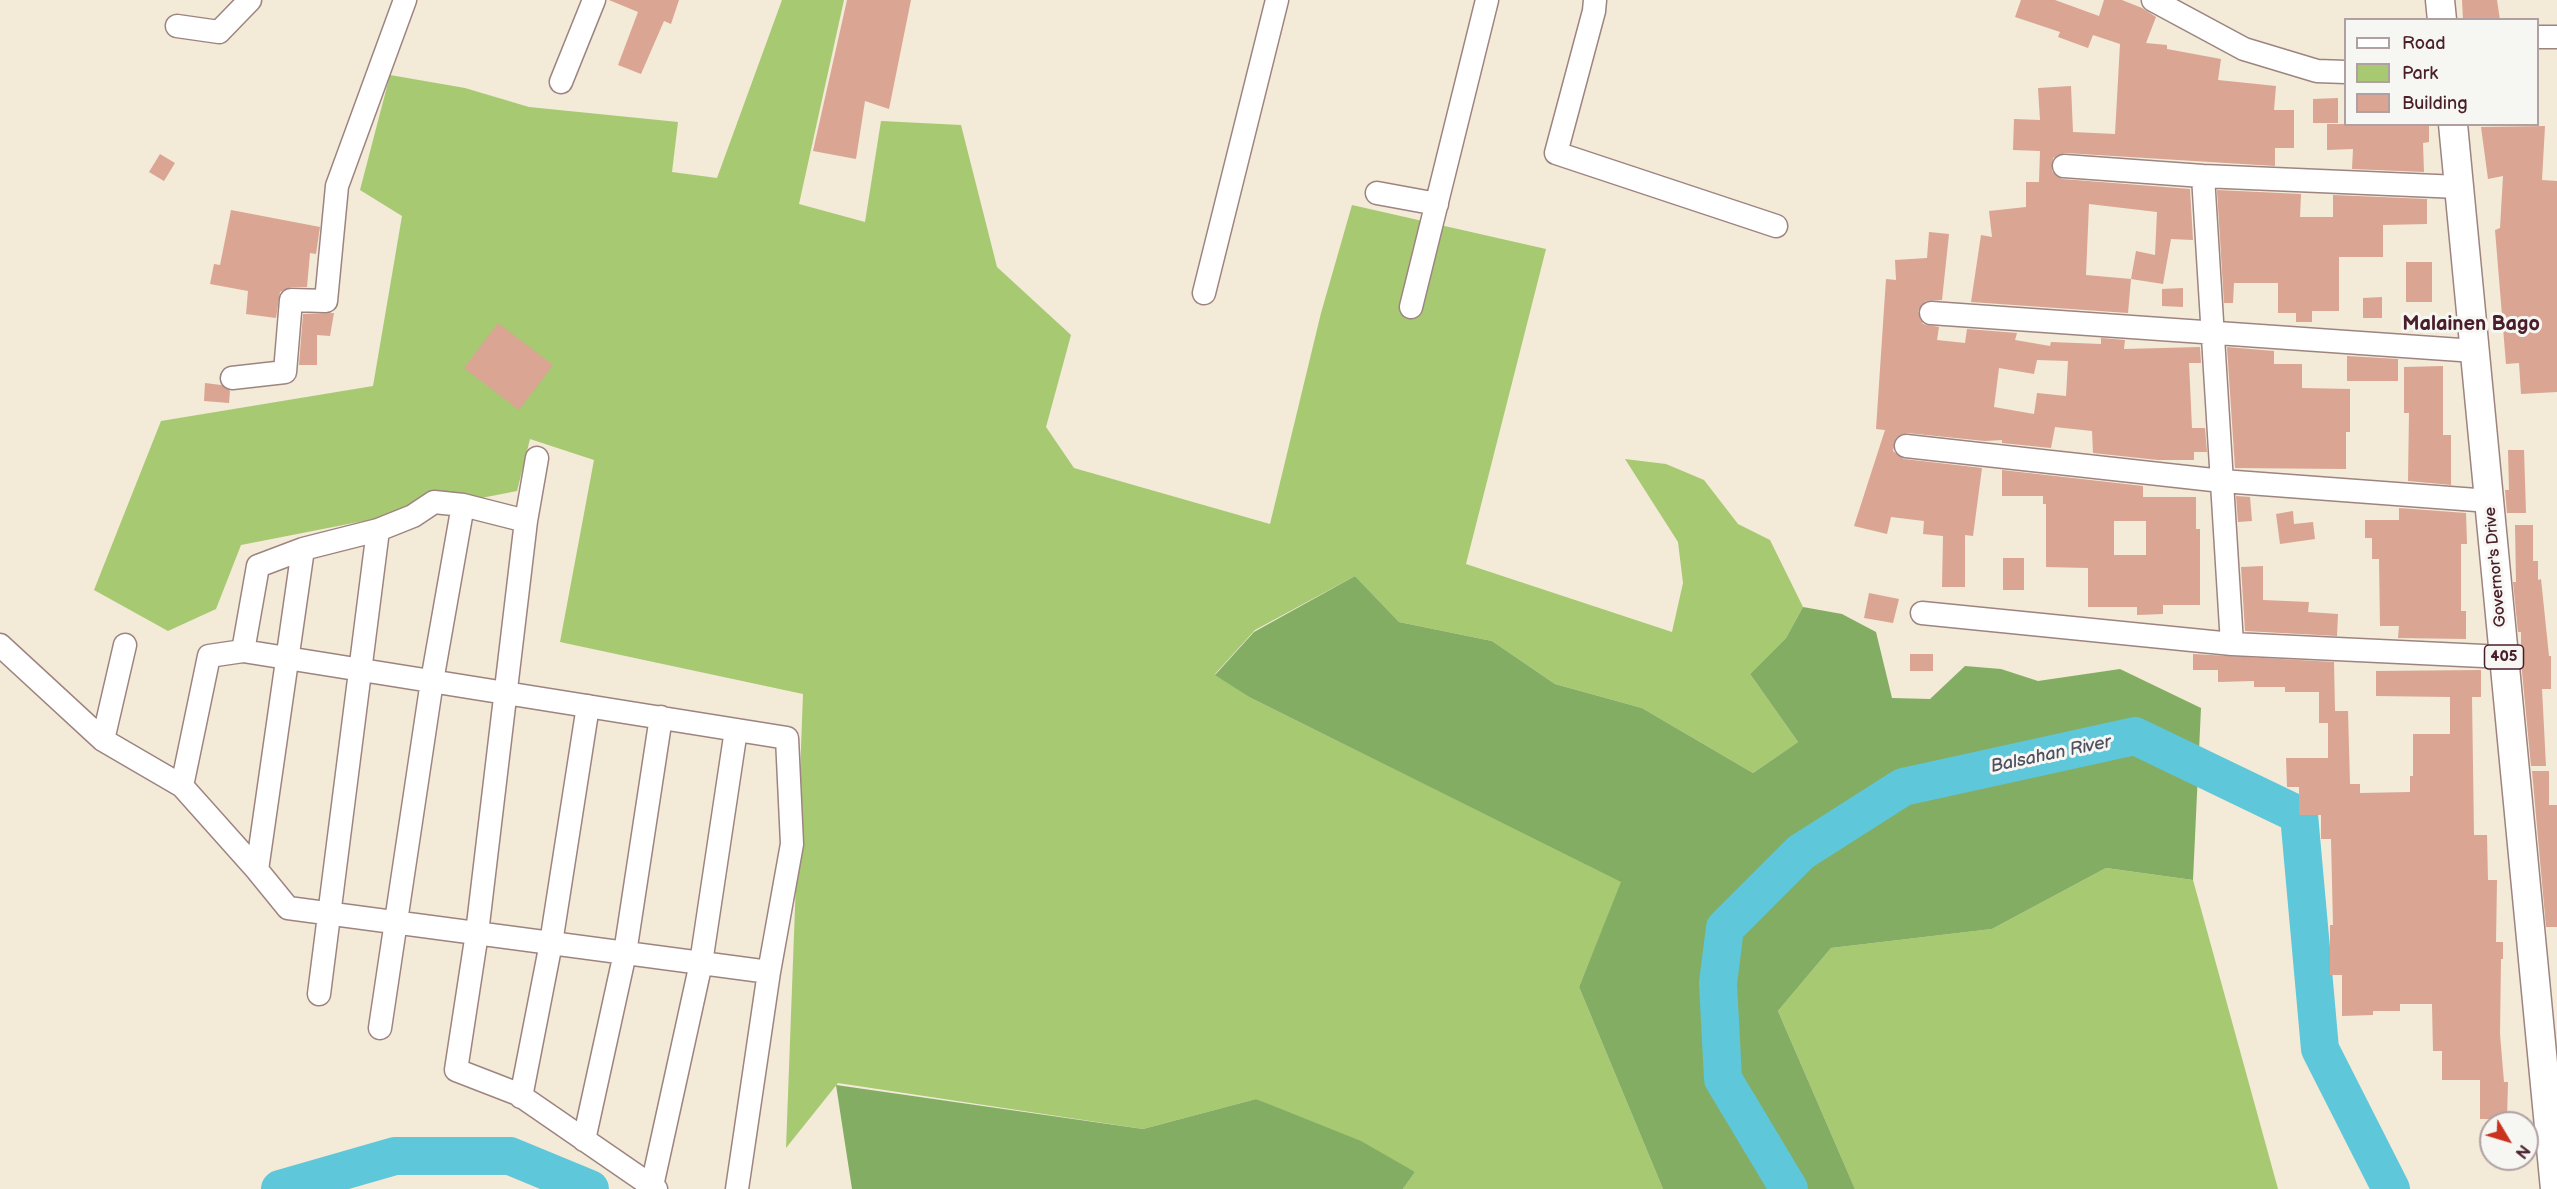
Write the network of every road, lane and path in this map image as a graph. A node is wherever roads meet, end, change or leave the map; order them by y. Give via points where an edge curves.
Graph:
1 (250, 0) edge
2 (405, 0) edge
3 (594, 0) edge
4 (1277, 0) edge
5 (1487, 0) edge
6 (1595, 0) edge
7 (2153, 0) edge
8 (2440, 0) edge
9 (2442, 18) edge
10 (177, 26) dead end
11 (2539, 37) edge
12 (2557, 37) edge
13 (2344, 72) edge
14 (561, 82) dead end
15 (2453, 126) edge
16 (2064, 166) dead end
17 (2203, 176) junction
18 (2459, 187) junction
19 (1377, 193) dead end
20 (1437, 204) junction
21 (1776, 225) dead end
22 (1204, 293) dead end
23 (1411, 307) dead end
24 (1932, 313) dead end
25 (2212, 333) junction
26 (2475, 351) junction
27 (232, 378) dead end
28 (1906, 447) dead end
29 (537, 458) dead end
30 (2222, 481) junction
31 (2490, 501) junction
32 (463, 505) junction
33 (526, 521) junction
34 (378, 530) junction
35 (303, 549) junction
36 (1922, 613) dead end
37 (2232, 644) junction
38 (0, 645) edge
39 (125, 645) dead end
40 (243, 651) junction
41 (2504, 657) junction
42 (286, 658) junction
43 (360, 670) junction
44 (432, 681) junction
45 (506, 693) junction
46 (588, 706) junction
47 (661, 717) junction
48 (736, 730) junction
49 (103, 740) junction
50 (182, 786) junction
51 (257, 870) junction
52 (329, 914) junction
53 (396, 923) junction
54 (477, 933) junction
55 (551, 943) junction
56 (625, 953) junction
57 (701, 963) junction
58 (769, 972) junction
59 (319, 994) dead end
60 (380, 1028) dead end
61 (2551, 1093) edge
62 (521, 1097) junction
63 (584, 1140) junction
64 (654, 1188) edge
65 (737, 1189) edge
66 (2555, 1189) edge

1 - 10 street via 219,32
2 - 27 street via 337,186 326,301 291,300 285,372
3 - 14 street
4 - 22 street
5 - 20 street
6 - 21 street via 1556,153
7 - 13 street via 2244,49 2318,71
8 - 9 main road
11 - 12 street
15 - 18 main road, Governor's Drive / 405
16 - 17 street
17 - 18 street
17 - 25 street
18 - 26 main road, Governor's Drive / 405
19 - 20 street
20 - 23 street
24 - 25 street
25 - 26 street
25 - 30 street
26 - 31 main road, Governor's Drive / 405
28 - 30 street
29 - 33 street
30 - 31 street
30 - 37 street
31 - 41 main road, Governor's Drive / 405
32 - 33 street
32 - 34 street via 434,502 413,516
32 - 44 street
33 - 45 street
34 - 35 street
34 - 43 street
35 - 40 street via 258,566
35 - 42 street
36 - 37 street
37 - 41 street
38 - 49 street
39 - 49 street
40 - 42 street
40 - 50 street via 209,656
41 - 61 main road, Governor's Drive / 405
42 - 43 street
42 - 51 street
43 - 44 street
43 - 52 street
44 - 45 street
44 - 53 street
45 - 46 street
45 - 54 street
46 - 47 street
46 - 55 street
47 - 48 street
47 - 56 street
48 - 57 street
48 - 58 street via 787,738 792,844
49 - 50 street
50 - 51 street
51 - 52 street via 288,908
52 - 53 street
52 - 59 street
53 - 54 street
53 - 60 street
54 - 55 street
54 - 62 street via 456,1070
55 - 56 street
55 - 62 street
56 - 57 street
56 - 63 street
57 - 58 street
57 - 64 street
58 - 65 street
61 - 66 main road, Governor's Drive / 405
62 - 63 street
63 - 64 street

